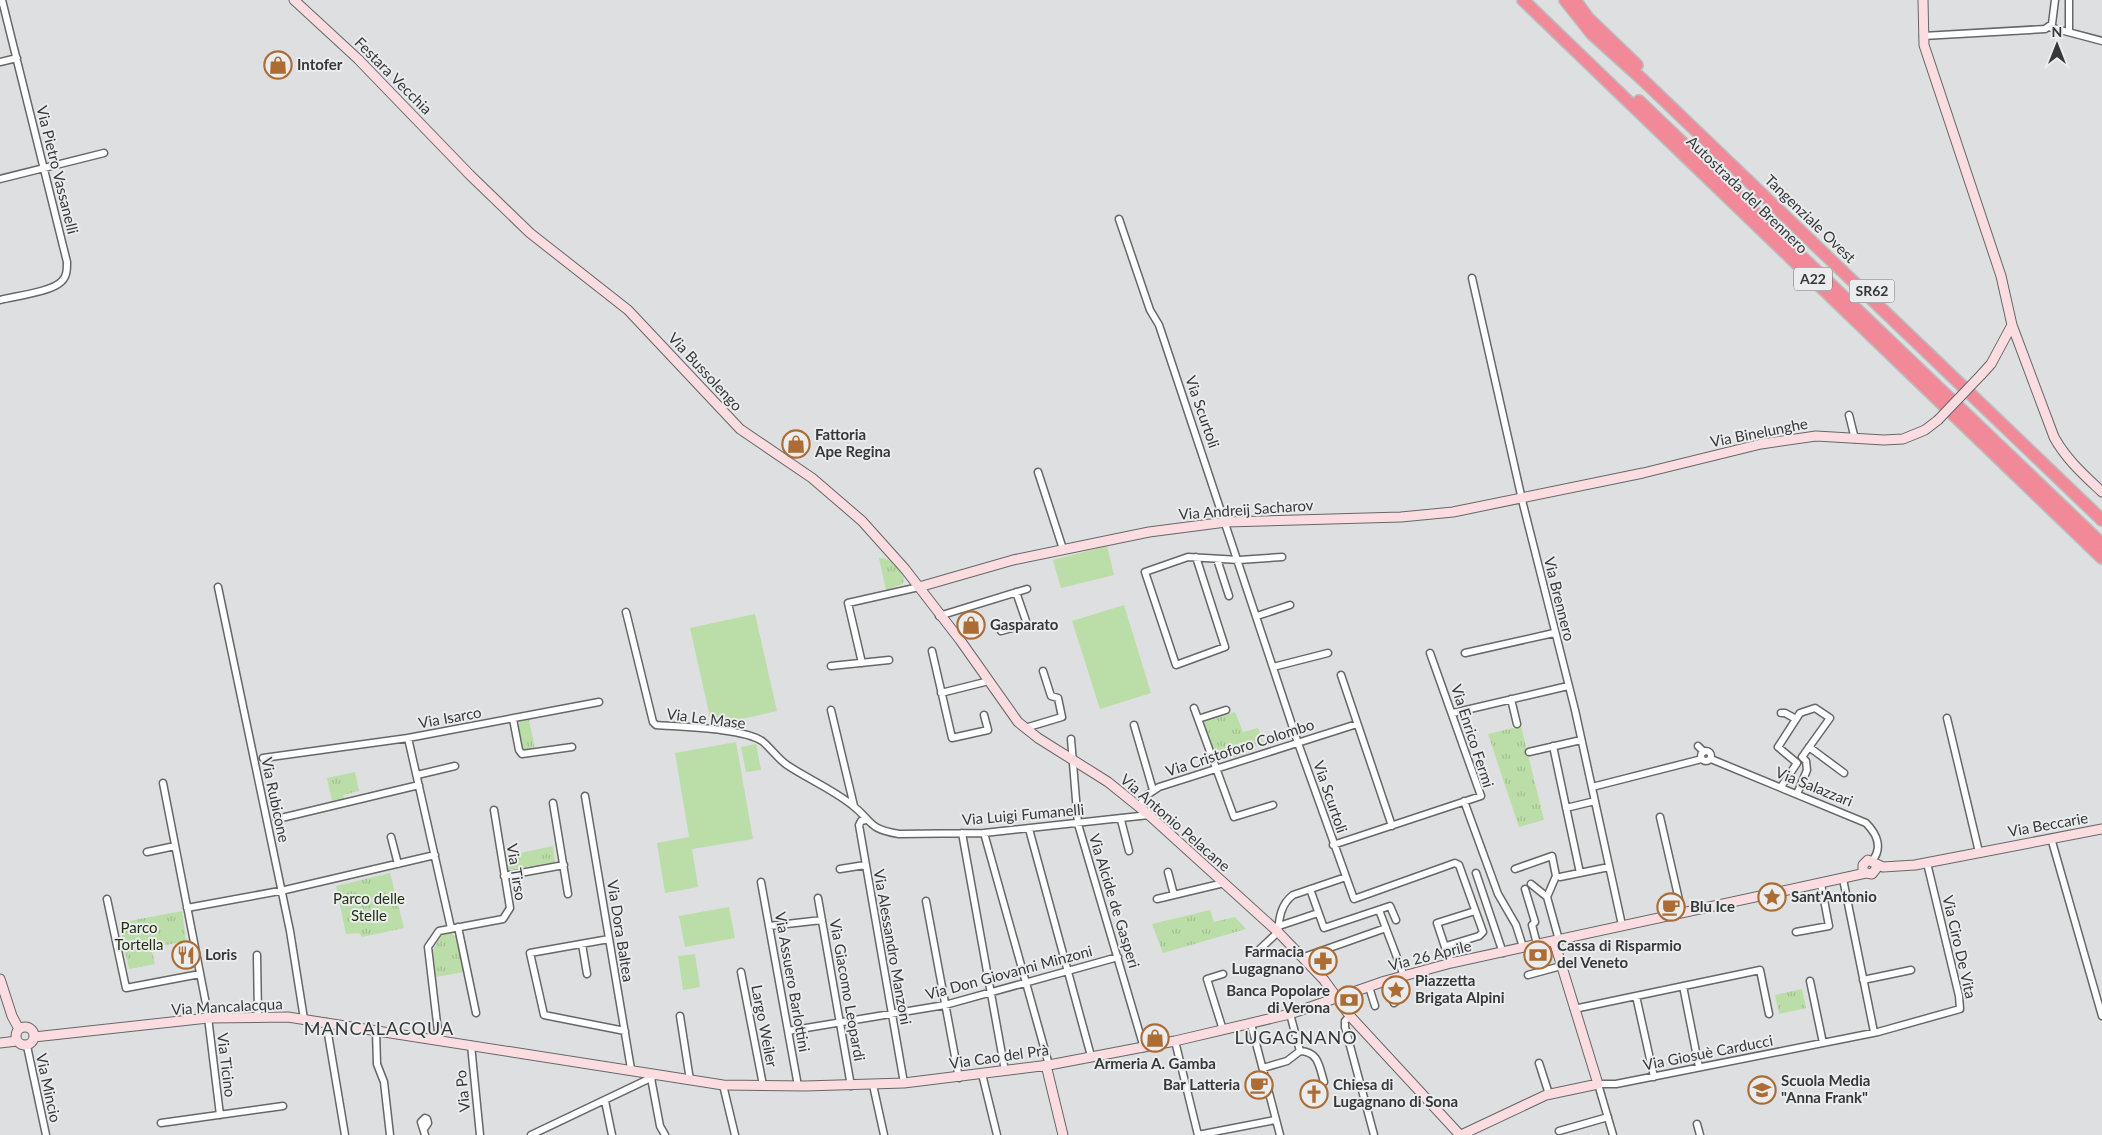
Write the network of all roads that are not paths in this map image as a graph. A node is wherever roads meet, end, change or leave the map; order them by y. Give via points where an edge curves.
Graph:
1 (2, 0) edge
2 (294, 0) edge
3 (1523, 0) edge
4 (1534, 0) edge
5 (1557, 0) edge
6 (1565, 0) edge
7 (1575, 0) edge
8 (1923, 0) edge
9 (2055, 0) edge
10 (2069, 0) edge
11 (2049, 27) junction
12 (2069, 32) junction
13 (1592, 34) junction
14 (1923, 36) junction
15 (2102, 41) edge
16 (17, 58) junction
17 (0, 62) edge
18 (104, 153) dead end
19 (44, 168) junction
20 (470, 175) joint
21 (0, 179) edge
22 (1119, 219) dead end
23 (1472, 278) dead end
24 (0, 300) edge
25 (2012, 325) junction
26 (1849, 415) dead end
27 (1855, 439) junction
28 (1038, 472) dead end
29 (2102, 492) edge
30 (1521, 498) junction
31 (2102, 511) edge
32 (2102, 520) edge
33 (1226, 522) junction
34 (2102, 544) edge
35 (1063, 549) junction
36 (1196, 557) junction
37 (1282, 557) dead end
38 (2102, 558) edge
39 (1217, 559) junction
40 (1239, 560) junction
41 (218, 587) dead end
42 (919, 587) junction
43 (1027, 589) dead end
44 (1016, 592) junction
45 (1228, 596) dead end
46 (1290, 605) dead end
47 (626, 612) dead end
48 (940, 616) junction
49 (1257, 616) junction
50 (1001, 631) dead end
51 (1554, 633) junction
52 (932, 651) dead end
53 (1328, 653) dead end
54 (1430, 653) dead end
55 (1465, 653) dead end
56 (889, 660) dead end
57 (862, 663) junction
58 (831, 666) dead end
59 (1273, 667) junction
60 (1043, 671) dead end
61 (1340, 676) dead end
62 (988, 681) junction
63 (1568, 686) junction
64 (941, 693) junction
65 (1511, 699) junction
66 (599, 702) dead end
67 (1194, 708) dead end
68 (831, 710) dead end
69 (1226, 710) dead end
70 (1452, 713) junction
71 (1781, 713) dead end
72 (984, 715) dead end
73 (1947, 718) dead end
74 (513, 719) junction
75 (1198, 719) junction
76 (1796, 719) junction
77 (1357, 724) junction
78 (1517, 724) dead end
79 (1134, 725) dead end
80 (1025, 728) junction
81 (408, 738) junction
82 (1071, 739) dead end
83 (1581, 740) junction
84 (1298, 742) junction
85 (1553, 746) junction
86 (1698, 746) dead end
87 (572, 747) dead end
88 (1809, 747) junction
89 (1529, 752) dead end
90 (1704, 752) junction
91 (1802, 757) junction
92 (263, 758) dead end
93 (1072, 758) junction
94 (1702, 759) junction
95 (1711, 759) junction
96 (1797, 763) junction
97 (455, 766) dead end
98 (1216, 769) junction
99 (1844, 773) dead end
100 (417, 775) junction
101 (164, 782) dead end
102 (419, 785) junction
103 (1592, 787) junction
104 (1781, 787) junction
105 (1153, 790) junction
106 (1797, 794) junction
107 (585, 796) dead end
108 (1464, 801) junction
109 (1595, 801) junction
110 (553, 803) dead end
111 (1273, 805) dead end
112 (854, 806) junction
113 (1138, 807) junction
114 (1566, 808) junction
115 (494, 810) dead end
116 (1148, 815) junction
117 (1660, 817) dead end
118 (277, 819) dead end
119 (866, 820) junction
120 (1121, 820) junction
121 (1078, 824) junction
122 (1392, 826) junction
123 (1029, 829) junction
124 (2102, 829) edge
125 (962, 833) junction
126 (984, 833) junction
127 (899, 834) joint
128 (391, 837) dead end
129 (2051, 838) junction
130 (1333, 845) junction
131 (176, 846) junction
132 (1129, 851) dead end
133 (147, 852) dead end
134 (1979, 852) junction
135 (435, 855) junction
136 (1927, 863) junction
137 (398, 864) junction
138 (564, 865) junction
139 (865, 865) junction
140 (1609, 867) junction
141 (1870, 868) junction
142 (840, 869) dead end
143 (1515, 869) dead end
144 (1168, 872) dead end
145 (1476, 873) dead end
146 (1580, 873) junction
147 (504, 876) junction
148 (1346, 877) junction
149 (1560, 877) dead end
150 (1845, 879) junction
151 (761, 882) dead end
152 (1224, 883) junction
153 (1531, 884) dead end
154 (1821, 884) junction
155 (1310, 889) junction
156 (1525, 889) dead end
157 (281, 890) junction
158 (568, 894) dead end
159 (1174, 895) junction
160 (1547, 897) junction
161 (818, 898) dead end
162 (107, 899) dead end
163 (1157, 899) dead end
164 (926, 901) dead end
165 (187, 908) junction
166 (1379, 910) junction
167 (1475, 910) junction
168 (1318, 913) junction
169 (1682, 913) junction
170 (822, 920) junction
171 (1396, 920) dead end
172 (1622, 925) junction
173 (769, 926) junction
174 (454, 928) junction
175 (1386, 928) junction
176 (1279, 929) junction
177 (1796, 932) dead end
178 (609, 939) junction
179 (1557, 940) junction
180 (582, 944) junction
181 (1538, 944) junction
182 (1523, 947) junction
183 (1445, 948) junction
184 (1260, 949) dead end
185 (1503, 953) junction
186 (257, 955) dead end
187 (1118, 957) junction
188 (1304, 957) junction
189 (1451, 963) junction
190 (1561, 966) junction
191 (1911, 970) dead end
192 (1068, 971) junction
193 (741, 972) dead end
194 (200, 974) junction
195 (587, 974) dead end
196 (1223, 974) dead end
197 (1528, 975) dead end
198 (1401, 977) junction
199 (0, 979) edge
200 (1863, 980) junction
201 (1386, 981) junction
202 (1810, 981) dead end
203 (1026, 984) junction
204 (1683, 986) junction
205 (1369, 987) junction
206 (990, 993) junction
207 (1636, 996) junction
208 (1336, 997) junction
209 (945, 1005) junction
210 (1375, 1006) dead end
211 (1574, 1009) junction
212 (476, 1013) dead end
213 (891, 1014) junction
214 (1290, 1014) junction
215 (1769, 1014) dead end
216 (258, 1016) junction
217 (680, 1016) dead end
218 (1350, 1016) junction
219 (2102, 1016) edge
220 (208, 1018) junction
221 (304, 1019) junction
222 (326, 1022) junction
223 (840, 1022) junction
224 (1251, 1024) junction
225 (19, 1029) junction
226 (1222, 1030) junction
227 (376, 1031) junction
228 (788, 1031) junction
229 (624, 1032) junction
230 (1874, 1032) junction
231 (34, 1037) junction
232 (439, 1040) junction
233 (17, 1041) junction
234 (1174, 1041) junction
235 (0, 1042) edge
236 (1824, 1043) junction
237 (470, 1045) junction
238 (27, 1046) junction
239 (1144, 1048) junction
240 (1300, 1051) junction
241 (1091, 1056) junction
242 (1539, 1063) dead end
243 (1047, 1065) junction
244 (1699, 1067) junction
245 (1263, 1068) junction
246 (631, 1069) junction
247 (1005, 1071) junction
248 (982, 1074) junction
249 (654, 1076) junction
250 (1654, 1077) junction
251 (959, 1078) junction
252 (690, 1080) junction
253 (1324, 1082) dead end
254 (904, 1083) junction
255 (723, 1084) junction
256 (1598, 1084) junction
257 (874, 1085) junction
258 (763, 1086) junction
259 (798, 1086) junction
260 (851, 1086) junction
261 (1549, 1094) junction
262 (605, 1101) junction
263 (283, 1106) dead end
264 (220, 1115) junction
265 (1608, 1117) junction
266 (1275, 1120) junction
267 (161, 1123) dead end
268 (1697, 1124) dead end
269 (1559, 1131) dead end
270 (46, 1135) edge
271 (344, 1135) edge
272 (390, 1135) edge
273 (480, 1135) edge
274 (532, 1135) edge
275 (612, 1135) edge
276 (665, 1135) edge
277 (735, 1135) edge
278 (884, 1135) edge
279 (996, 1135) edge
280 (1063, 1135) edge
281 (1198, 1135) edge
282 (1280, 1135) edge
283 (1374, 1135) edge
284 (1460, 1135) edge
285 (1613, 1135) edge
286 (1700, 1135) edge

1 - 16 street, Via Pietro Vassanelli
2 - 20 street, Festara Vecchia via 358,59
3 - 38 highway, Autostrada del Brennero / A22
4 - 34 highway, Autostrada del Brennero / A22
5 - 13 highway
6 - 13 highway, Tangenziale Ovest / SR62
7 - 31 highway, Tangenziale Ovest / SR62 via 1588,18 1622,51
8 - 14 street
9 - 11 street via 2055,16
10 - 12 street
11 - 12 street
11 - 14 street via 2038,31
12 - 15 street
13 - 32 highway, Tangenziale Ovest / SR62
14 - 25 street via 2001,276
16 - 17 street
16 - 19 street, Via Pietro Vassanelli
18 - 19 street
19 - 21 street
19 - 24 street, Via Pietro Vassanelli via 68,262 66,274 53,287
20 - 42 street, Via Bussolengo via 530,233 628,310 740,429 812,478 862,521
22 - 33 street, Via Scurtoli via 1150,310 1159,324
23 - 30 street, Via Brennero
25 - 27 street, Via Binelunghe, bridge via 1991,364 1938,420 1903,439
25 - 29 street via 2062,452
26 - 27 street
27 - 30 street, Via Binelunghe via 1816,436 1761,444
28 - 35 street
30 - 33 street, Via Andreij Sacharov via 1453,512 1401,517
30 - 51 street, Via Brennero
33 - 35 street, Via Andreij Sacharov via 1149,532
33 - 40 street, Via Scurtoli
35 - 42 street, Via Andreij Sacharov
36 - 36 street via 1145,572 1176,665 1224,647
36 - 39 street
37 - 40 street
39 - 40 street
39 - 45 street
40 - 49 street, Via Scurtoli
41 - 157 street, Via Rubicone
42 - 48 street, Via Antonio Pelacane
42 - 57 street via 848,603
43 - 44 street
44 - 48 street
44 - 50 street via 1026,624
46 - 49 street
47 - 112 street, Via Le Mase via 656,725 726,732 761,740 786,764
48 - 62 street, Via Antonio Pelacane
49 - 59 street, Via Scurtoli
51 - 55 street
51 - 63 street, Via Brennero
52 - 64 street
53 - 59 street
54 - 70 street, Via Enrico Fermi
56 - 57 street
57 - 58 street
59 - 84 street, Via Scurtoli
60 - 80 street via 1051,696 1058,698 1062,717
61 - 77 street
62 - 64 street
62 - 80 street, Via Antonio Pelacane
63 - 65 street
63 - 83 street, Via Brennero
64 - 72 street via 952,738 988,730
65 - 70 street
65 - 78 street
66 - 74 street, Via Isarco
67 - 75 street
68 - 112 street
69 - 75 street
70 - 108 street, Via Enrico Fermi via 1481,796
71 - 76 street
73 - 134 street
74 - 81 street, Via Isarco
74 - 87 street via 522,754
75 - 98 street
76 - 88 street via 1800,713 1816,708 1830,718
76 - 96 street via 1778,747
77 - 84 street, Via Cristoforo Colombo
77 - 122 street
79 - 105 street
80 - 93 street, Via Antonio Pelacane
81 - 92 street
81 - 100 street, Via Isarco
82 - 93 street, Via Alcide de Gasperi
83 - 85 street
83 - 103 street, Via Brennero
84 - 98 street, Via Cristoforo Colombo
84 - 130 street, Via Scurtoli
85 - 89 street
85 - 114 street
86 - 90 street, Via Salazzari
88 - 91 street
88 - 99 street
90 - 94 street
90 - 95 street, Via Salazzari via 1709,752
91 - 96 street
91 - 106 street via 1807,770
93 - 113 street, Via Antonio Pelacane
93 - 121 street, Via Alcide de Gasperi
94 - 95 street, Via Salazzari
94 - 103 street, Via Salazzari
95 - 104 street, Via Salazzari
96 - 104 street
97 - 100 street
98 - 105 street, Via Cristoforo Colombo
98 - 111 street via 1234,817
100 - 102 street, Via Isarco
101 - 131 street, Via Ticino
102 - 118 street
102 - 135 street, Via Isarco
103 - 109 street, Via Brennero
104 - 106 street, Via Salazzari
105 - 113 street, Via Cristoforo Colombo
106 - 141 street, Via Salazzari via 1866,823 1878,840 1878,852
107 - 178 street, Via Dora Baltea
108 - 122 street, Via Enrico Fermi
108 - 182 street via 1498,894 1516,925
109 - 114 street
109 - 140 street, Via Brennero
110 - 138 street
112 - 119 street, Via Le Mase
113 - 116 street, Via Antonio Pelacane
114 - 146 street
115 - 147 street, Via Tirso
116 - 120 street, Via Luigi Fumanelli
116 - 152 street, Via Antonio Pelacane
117 - 169 street
119 - 127 street, Via Le Mase via 885,832
119 - 139 street, Via Alessandro Manzoni via 858,825
120 - 121 street, Via Luigi Fumanelli
120 - 132 street
121 - 123 street, Via Luigi Fumanelli
121 - 187 street, Via Alcide de Gasperi
122 - 130 street, Via Enrico Fermi
123 - 126 street, Via Luigi Fumanelli
123 - 192 street
124 - 129 street, Via Beccarie
125 - 126 street, Via Luigi Fumanelli
125 - 127 street, Via Luigi Fumanelli
125 - 206 street
126 - 203 street
128 - 137 street
129 - 134 street, Via Beccarie
129 - 219 street
130 - 148 street, Via Scurtoli
131 - 133 street
131 - 165 street, Via Ticino
134 - 136 street, Via Beccarie
135 - 137 street
135 - 174 street, Via Isarco
136 - 141 street, Via Beccarie
136 - 230 street, Via Ciro De Vita via 1961,1006 1956,1011
137 - 157 street
138 - 147 street
138 - 158 street
139 - 142 street
139 - 213 street, Via Alessandro Manzoni
140 - 146 street
140 - 172 street, Via Brennero
141 - 150 street, Via 26 Aprile
143 - 160 street via 1552,856 1556,876
144 - 159 street
145 - 185 street
146 - 149 street
147 - 174 street, Via Tirso via 510,908 506,916
148 - 155 street
148 - 167 street, Via Scurtoli via 1354,899 1453,862 1459,865
150 - 154 street, Via 26 Aprile
150 - 200 street
151 - 173 street, Via Assuero Barlottini
152 - 159 street
152 - 176 street, Via Antonio Pelacane
153 - 160 street
154 - 169 street, Via 26 Aprile
154 - 177 street via 1829,926
155 - 168 street
155 - 176 street via 1288,899
156 - 181 street
157 - 165 street
157 - 221 street, Via Rubicone
159 - 163 street
160 - 179 street
161 - 170 street, Via Giacomo Leopardi
162 - 194 street via 126,988
164 - 209 street
165 - 194 street, Via Ticino
166 - 168 street via 1324,928
166 - 171 street via 1390,906
166 - 175 street
167 - 183 street via 1483,932
167 - 183 street via 1437,923
168 - 176 street
169 - 172 street, Via 26 Aprile
170 - 173 street
170 - 223 street, Via Giacomo Leopardi
172 - 179 street, Via 26 Aprile
173 - 228 street, Via Assuero Barlottini
174 - 212 street, Via Isarco
174 - 232 street via 439,931 428,947
175 - 188 street
175 - 198 street
176 - 184 street
176 - 188 street, Via Antonio Pelacane
178 - 180 street
178 - 229 street, Via Dora Baltea
179 - 181 street, Via 26 Aprile
179 - 190 street
180 - 195 street
180 - 229 street via 530,953 544,1015
181 - 182 street, Via 26 Aprile
182 - 185 street, Via 26 Aprile
183 - 189 street
185 - 189 street, Via 26 Aprile
186 - 216 street
187 - 192 street, Via Don Giovanni Minzoni
187 - 239 street, Via Alcide de Gasperi
188 - 208 street, Via Antonio Pelacane
189 - 198 street, Via 26 Aprile
190 - 197 street
190 - 211 street
191 - 200 street
192 - 203 street, Via Don Giovanni Minzoni
192 - 241 street
193 - 258 street, Largo Weiler
194 - 220 street, Via Ticino
196 - 226 street via 1207,979
198 - 201 street, Via 26 Aprile
198 - 201 street via 1403,996 1394,1003
199 - 225 street
200 - 230 street
201 - 205 street, Via 26 Aprile
202 - 236 street
203 - 206 street, Via Don Giovanni Minzoni
203 - 243 street
204 - 207 street
204 - 215 street via 1760,970
204 - 244 street
205 - 208 street, Via 26 Aprile
205 - 210 street
206 - 209 street, Via Don Giovanni Minzoni
206 - 247 street
207 - 211 street
207 - 250 street
208 - 214 street, Via Cao del Prà
208 - 218 street, Via Antonio Pelacane
209 - 213 street, Via Don Giovanni Minzoni
209 - 251 street
211 - 256 street
213 - 223 street, Via Don Giovanni Minzoni
213 - 254 street, Via Alessandro Manzoni
214 - 224 street, Via Cao del Prà
214 - 240 street
216 - 220 street, Via Mancalacqua
216 - 221 street, Via Mancalacqua
217 - 252 street
218 - 283 street via 1345,1027
218 - 284 street, Via Antonio Pelacane
220 - 231 street, Via Mancalacqua
220 - 264 street, Via Ticino
221 - 222 street, Via Mancalacqua
222 - 227 street, Via Mancalacqua
222 - 271 street
223 - 228 street, Via Don Giovanni Minzoni
223 - 260 street, Via Giacomo Leopardi
224 - 226 street, Via Cao del Prà
224 - 245 street
225 - 231 street via 28,1027
225 - 233 street
226 - 234 street, Via Cao del Prà
227 - 232 street, Via Mancalacqua
227 - 272 street via 377,1064 384,1082
228 - 259 street, Via Assuero Barlottini
229 - 246 street, Via Dora Baltea
230 - 236 street, Via Giosuè Carducci
231 - 238 street
232 - 237 street, Via Mancalacqua
233 - 235 street
233 - 238 street
234 - 239 street, Via Cao del Prà
234 - 281 street
236 - 244 street, Via Giosuè Carducci
237 - 246 street, Via Mancalacqua
237 - 273 street, Via Po
238 - 270 street, Via Mincio
239 - 241 street, Via Cao del Prà
240 - 245 street via 1287,1062
240 - 253 street via 1310,1052 1317,1058
241 - 243 street, Via Cao del Prà
242 - 261 street
243 - 247 street, Via Cao del Prà
243 - 280 street
244 - 250 street, Via Giosuè Carducci
245 - 266 street
246 - 249 street, Via Mancalacqua
247 - 248 street, Via Cao del Prà
248 - 251 street, Via Cao del Prà
248 - 279 street
249 - 252 street, Via Cao del Prà
249 - 262 street
249 - 276 street via 660,1126
250 - 256 street, Via Giosuè Carducci
251 - 254 street, Via Cao del Prà
252 - 255 street, Via Cao del Prà
254 - 257 street, Via Cao del Prà
255 - 258 street, Via Cao del Prà
255 - 277 street
256 - 261 street
256 - 265 street
257 - 260 street, Via Cao del Prà
257 - 278 street
258 - 259 street, Via Cao del Prà
259 - 260 street, Via Cao del Prà
261 - 284 street
262 - 274 street
262 - 275 street
263 - 264 street, Via Ticino
264 - 267 street, Via Ticino
265 - 269 street
265 - 285 street
266 - 281 street
266 - 282 street
268 - 286 street

